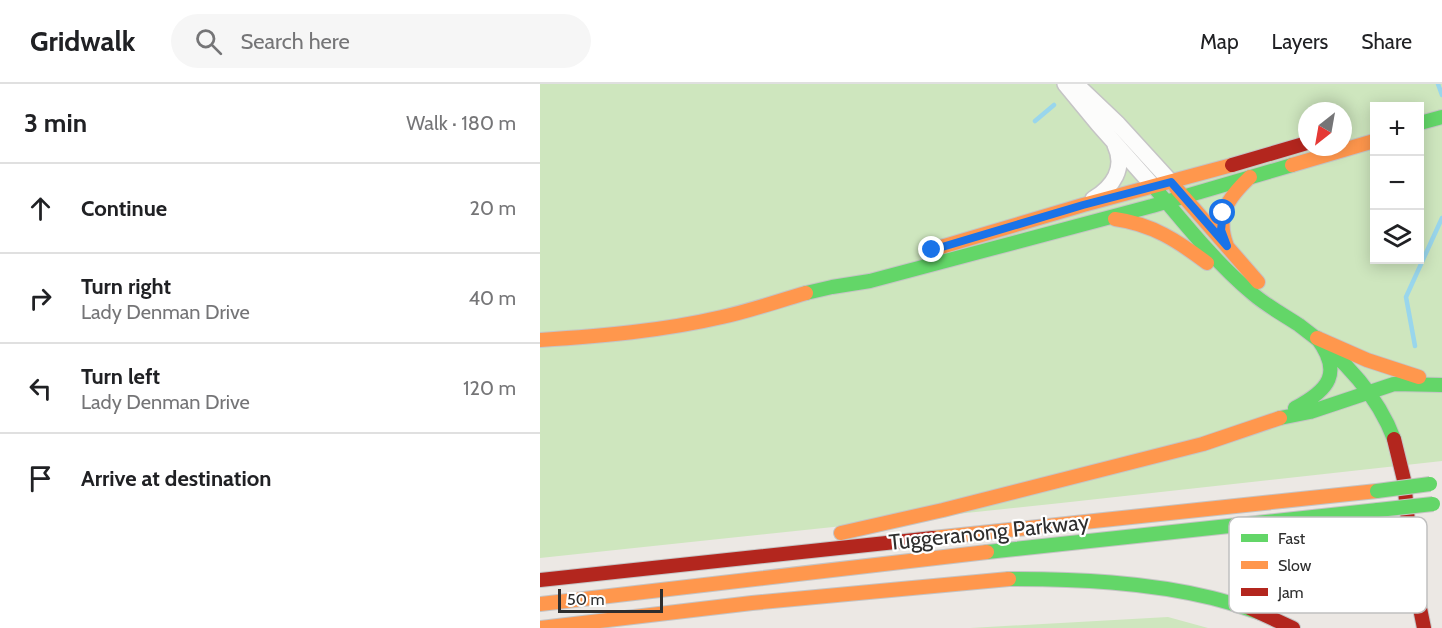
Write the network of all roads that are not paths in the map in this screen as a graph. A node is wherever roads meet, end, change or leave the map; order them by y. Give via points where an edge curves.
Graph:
1 (1065, 84) edge
2 (1076, 84) edge
3 (1442, 117) edge
4 (1424, 122) edge
5 (1370, 131) edge
6 (1352, 134) edge
7 (1112, 141) junction
8 (1370, 142) edge
9 (1298, 146) edge
10 (1250, 177) junction
11 (1171, 182) junction
12 (1154, 187) junction
13 (1183, 196) junction
14 (1166, 201) junction
15 (1083, 205) junction
16 (1104, 218) junction
17 (1227, 246) junction
18 (842, 283) junction
19 (1266, 305) junction
20 (1297, 324) junction
21 (1317, 338) junction
22 (540, 340) edge
23 (1442, 384) edge
24 (1368, 392) junction
25 (1276, 418) junction
26 (1436, 484) edge
27 (1437, 503) edge
28 (1314, 517) edge
29 (1407, 517) edge
30 (1229, 526) edge
31 (693, 564) junction
32 (991, 566) dead end
33 (1127, 570) dead end
34 (780, 575) junction
35 (540, 580) edge
36 (1229, 600) edge
37 (1229, 603) edge
38 (540, 604) edge
39 (1261, 613) edge
40 (1410, 613) edge
41 (1422, 613) edge
42 (540, 628) edge
43 (1293, 628) edge
44 (1411, 628) edge
45 (1424, 628) edge

1 - 7 street
2 - 11 street
3 - 4 main road
5 - 6 main road
7 - 12 street
7 - 15 street via 1119,156 1115,180
8 - 10 main road
9 - 11 main road
10 - 13 main road
10 - 17 main road via 1226,203 1221,230
11 - 12 main road
11 - 13 main road
12 - 14 main road
12 - 15 main road
13 - 14 main road
13 - 17 main road
14 - 16 main road
14 - 19 main road via 1203,245
15 - 18 main road via 865,271
16 - 18 main road via 870,281
16 - 19 main road via 1137,222 1162,231
17 - 20 main road
18 - 22 main road via 722,317 630,332
19 - 20 main road
20 - 21 main road
21 - 23 main road via 1359,358
21 - 24 main road
21 - 25 main road via 1330,359 1326,385 1315,397
23 - 24 main road via 1403,383
24 - 25 main road via 1310,412
24 - 29 main road via 1388,425 1398,455
25 - 31 main road via 1203,444 955,507
26 - 31 main road, Tuggeranong Parkway, bridge
27 - 28 main road, Tuggeranong Parkway, bridge
30 - 34 main road, Tuggeranong Parkway, bridge
31 - 35 main road, Tuggeranong Parkway
32 - 34 main road
33 - 36 main road via 1199,587
34 - 38 main road, Tuggeranong Parkway
37 - 42 main road via 1158,587 1071,579 1007,579
39 - 43 main road
40 - 44 main road
41 - 45 main road

